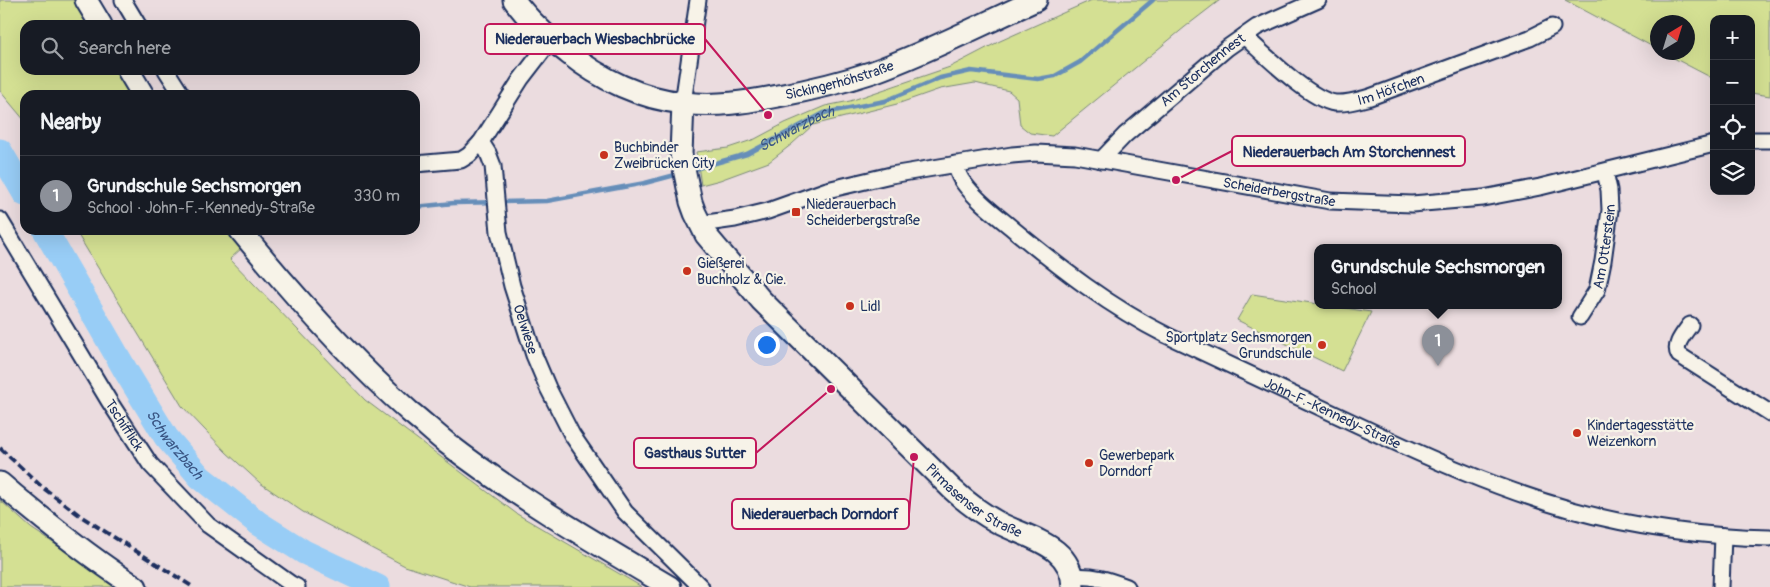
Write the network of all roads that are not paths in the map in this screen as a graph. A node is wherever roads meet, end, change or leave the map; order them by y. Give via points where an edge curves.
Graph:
1 (86, 0) edge
2 (123, 0) edge
3 (514, 0) edge
4 (698, 0) edge
5 (1036, 0) edge
6 (1318, 0) edge
7 (98, 20) edge
8 (135, 20) edge
9 (1552, 27) dead end
10 (1244, 36) junction
11 (551, 40) junction
12 (131, 75) edge
13 (169, 75) edge
14 (140, 90) edge
15 (179, 90) edge
16 (683, 103) junction
17 (1755, 140) edge
18 (1770, 140) edge
19 (481, 142) junction
20 (1710, 145) edge
21 (1101, 160) junction
22 (420, 164) edge
23 (955, 164) junction
24 (1605, 172) junction
25 (0, 220) edge
26 (700, 224) junction
27 (244, 235) edge
28 (1580, 317) dead end
29 (1690, 325) dead end
30 (1770, 413) edge
31 (0, 483) edge
32 (1723, 536) junction
33 (1770, 538) edge
34 (1073, 582) edge
35 (136, 587) edge
36 (297, 587) edge
37 (670, 587) edge
38 (701, 587) edge
39 (1126, 587) edge
40 (1721, 587) edge

1 - 7 main road
2 - 8 street
3 - 11 main road, Sickingerhöhstraße
4 - 16 street, Pirmasenser Straße
5 - 16 main road, Sickingerhöhstraße via 871,72 758,100
6 - 10 street, Am Storchennest
9 - 10 street, Im Höfchen via 1370,97 1338,103 1317,98
10 - 21 street, Am Storchennest via 1125,135
11 - 16 main road, Sickingerhöhstraße via 609,80 639,93
11 - 19 street via 520,79
12 - 14 main road
13 - 15 street
16 - 26 main road, Pirmasenser Straße via 681,154 687,187
17 - 18 street
19 - 22 street via 461,160
19 - 38 street, Oelwiese via 491,160 499,232 512,286 548,388 572,435 625,512
20 - 24 street, Scheiderbergstraße
21 - 23 street, Scheiderbergstraße via 1036,153
21 - 24 street, Scheiderbergstraße via 1298,196 1368,203 1412,204 1483,198
23 - 26 street, Scheiderbergstraße via 855,182 768,211
23 - 32 street, John-F.-Kennedy-Straße via 970,191 1048,258 1117,308 1157,330 1500,488 1574,511 1663,529
24 - 28 street, Am Otterstein via 1610,210 1603,261 1597,290
25 - 36 street, Tschifflick via 150,464 208,525
26 - 34 main road, Pirmasenser Straße via 761,300 952,489 998,522 1061,555 1068,563
27 - 37 main road via 332,337 384,389 446,443 517,494
29 - 30 street via 1676,346 1679,355
31 - 35 main road via 46,523
32 - 33 street, John-F.-Kennedy-Straße
32 - 40 street
34 - 39 street via 1086,576 1098,577

